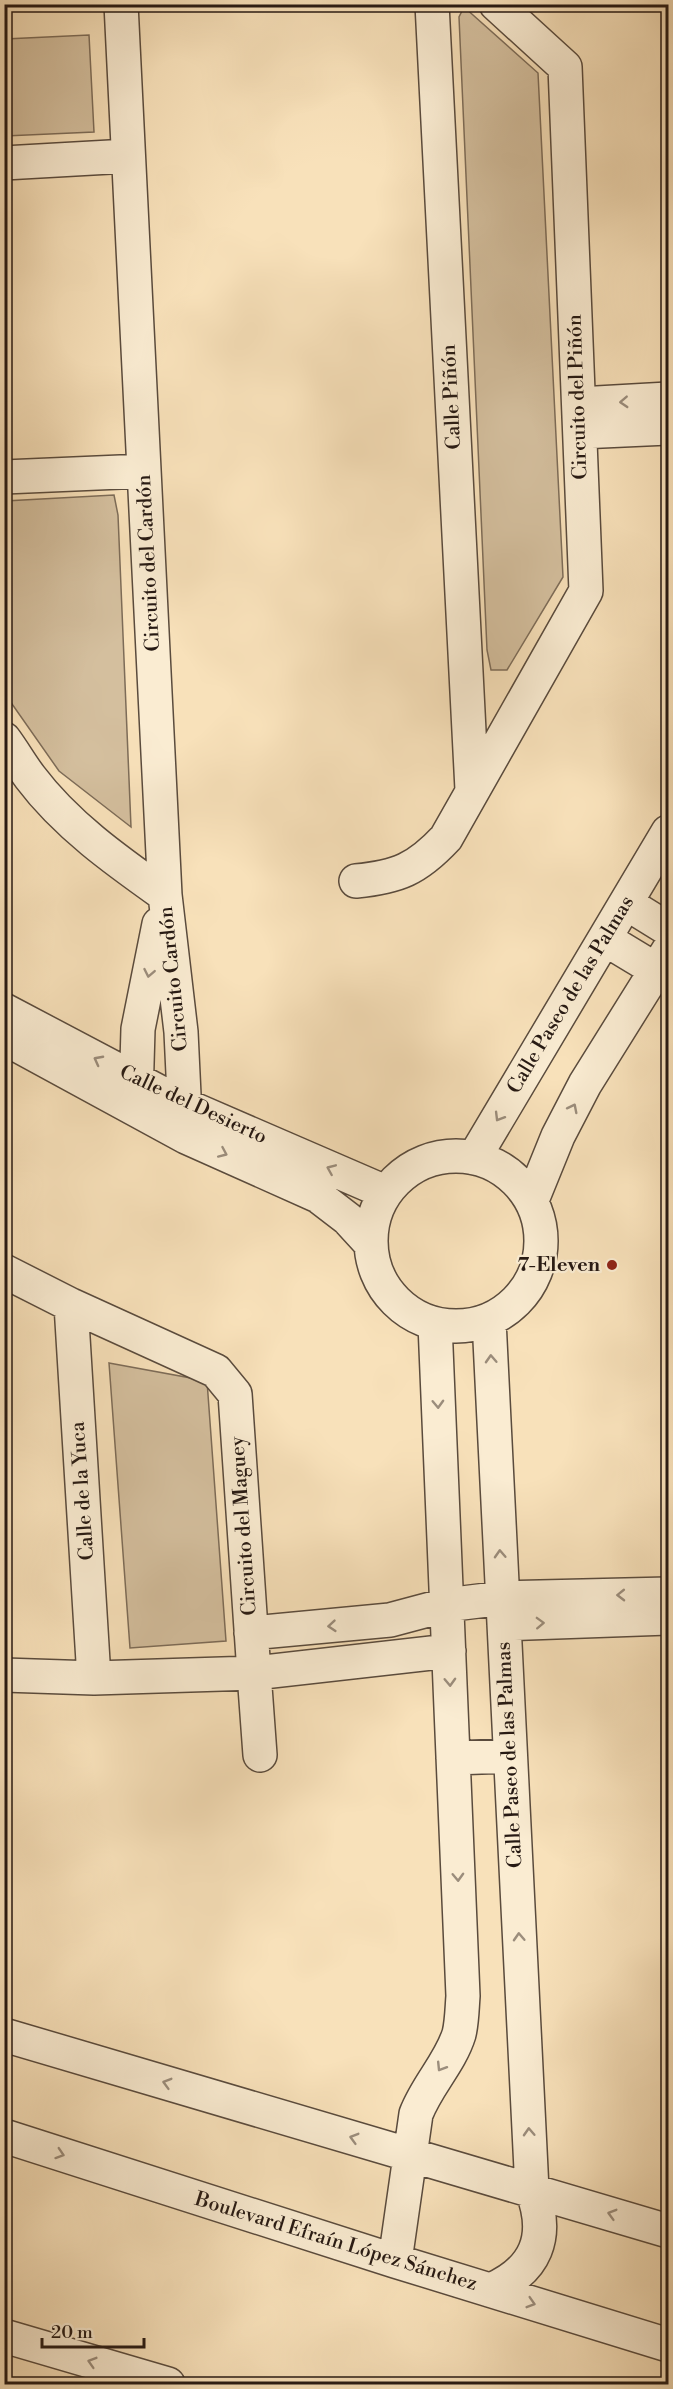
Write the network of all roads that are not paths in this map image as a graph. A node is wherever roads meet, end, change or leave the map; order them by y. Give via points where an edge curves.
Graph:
1 (121, 4) edge
2 (432, 4) edge
3 (496, 4) edge
4 (128, 156) junction
5 (4, 163) edge
6 (669, 399) edge
7 (579, 418) junction
8 (669, 428) edge
9 (144, 471) junction
10 (4, 477) edge
11 (4, 739) edge
12 (472, 790) junction
13 (669, 832) edge
14 (356, 881) dead end
15 (165, 895) junction
16 (626, 903) junction
17 (669, 929) edge
18 (605, 939) junction
19 (665, 966) edge
20 (4, 1010) edge
21 (4, 1038) edge
22 (136, 1095) junction
23 (185, 1121) junction
24 (474, 1158) junction
25 (385, 1192) junction
26 (532, 1200) junction
27 (370, 1243) junction
28 (4, 1271) edge
29 (71, 1305) junction
30 (489, 1320) junction
31 (435, 1324) junction
32 (669, 1594) edge
33 (446, 1605) junction
34 (503, 1611) junction
35 (669, 1618) edge
36 (251, 1633) junction
37 (448, 1651) junction
38 (254, 1673) junction
39 (4, 1675) edge
40 (94, 1678) junction
41 (260, 1755) dead end
42 (510, 1756) junction
43 (453, 1758) junction
44 (4, 2035) edge
45 (4, 2136) edge
46 (410, 2155) junction
47 (531, 2190) junction
48 (669, 2231) edge
49 (395, 2261) junction
50 (491, 2290) junction
51 (4, 2336) edge
52 (669, 2345) edge
53 (168, 2385) edge

1 - 4 street, Circuito del Cardón
2 - 12 street, Calle Piñón
3 - 7 street, Circuito del Piñón via 565,67
4 - 5 street
4 - 9 street, Circuito del Cardón
6 -> 7 street
7 - 8 street
7 - 12 street, Circuito del Piñón via 586,591
9 - 10 street
9 - 15 street, Circuito del Cardón
11 - 15 street via 68,820
12 - 14 street, Circuito del Piñón via 446,838 427,859 388,878
13 - 16 street, Calle Paseo de las Palmas
15 -> 22 street, Circuito Cardón via 138,1029
15 - 23 street, Circuito Cardón via 181,1032
16 - 17 street
16 - 18 street, Calle Paseo de las Palmas
18 - 19 street
18 -> 24 street, Calle Paseo de las Palmas
26 -> 19 street via 585,1084
22 -> 20 street, Calle del Desierto
21 - 22 street, Calle del Desierto
22 - 23 street, Calle del Desierto
25 -> 23 street, Calle del Desierto
23 -> 27 street, Calle del Desierto via 318,1196 348,1219
24 - 25 street via 432,1158 406,1171
24 - 26 street via 489,1161 514,1176
25 - 27 street via 373,1216
26 - 30 street via 542,1227 541,1256 531,1283 513,1306
27 - 31 street via 375,1270 389,1294 409,1313
28 - 29 street, Circuito del Maguey
29 - 36 street, Circuito del Maguey via 216,1371 235,1394
29 - 40 street, Calle de la Yuca
30 - 31 street via 462,1326
34 -> 30 street, Calle Paseo de las Palmas
31 -> 33 street
32 -> 34 street
33 - 34 street
33 -> 36 street via 390,1620
33 - 37 street
34 -> 35 street
34 - 42 street, Calle Paseo de las Palmas
36 - 38 street, Circuito del Maguey
37 - 38 street
37 -> 43 street
38 - 40 street
38 - 41 street, Circuito del Maguey
39 - 40 street
42 - 43 street
47 -> 42 street, Calle Paseo de las Palmas
43 -> 46 street via 463,1996 459,2032 416,2114
46 -> 44 street
45 -> 49 street, Boulevard Efraín López Sánchez
46 - 47 street
46 - 49 street
48 -> 47 street
47 - 50 street, Calle Paseo de las Palmas via 541,2230 536,2250 510,2282
49 - 50 street, Boulevard Efraín López Sánchez
50 -> 52 street, Boulevard Efraín López Sánchez
53 -> 51 street

